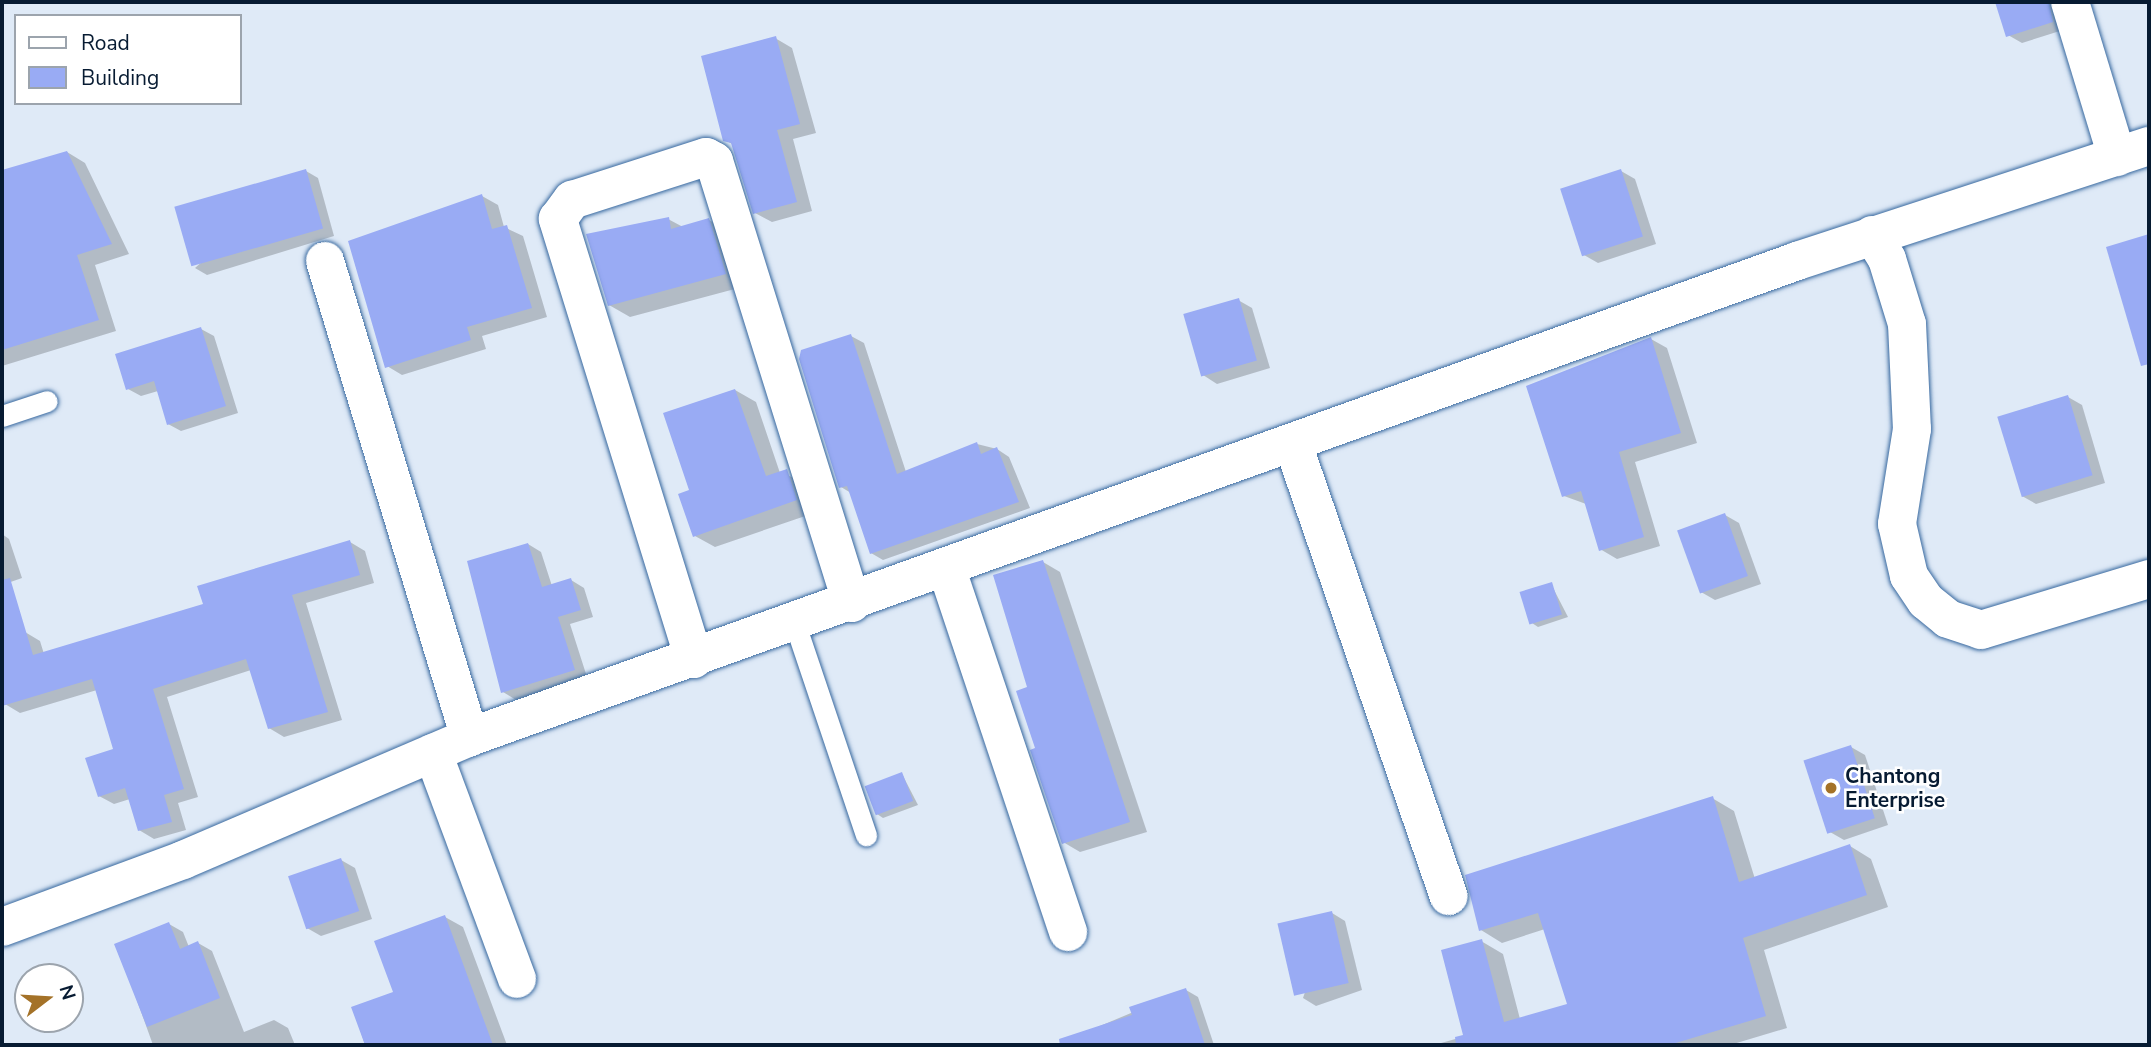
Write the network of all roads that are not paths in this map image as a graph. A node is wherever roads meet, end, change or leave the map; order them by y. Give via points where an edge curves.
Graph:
1 (2070, 2) edge
2 (2133, 152) edge
3 (1872, 235) junction
4 (325, 261) dead end
5 (47, 401) dead end
6 (2, 416) edge
7 (1294, 447) junction
8 (946, 567) junction
9 (2149, 579) edge
10 (852, 603) junction
11 (795, 624) junction
12 (694, 659) junction
13 (470, 737) junction
14 (433, 753) junction
15 (866, 835) dead end
16 (1449, 896) dead end
17 (2, 927) edge
18 (1068, 932) dead end
19 (517, 979) dead end

1 - 2 street
2 - 3 street
3 - 7 street
3 - 9 street via 1887,259 1907,324 1912,429 1897,524 1909,576 1926,601 1948,619 1981,630
4 - 13 street
5 - 6 lane
7 - 8 street
7 - 16 street
8 - 10 street
8 - 18 street
10 - 11 street
10 - 12 street via 714,161 706,157 572,200 558,219
11 - 12 street
11 - 15 lane
12 - 13 street
13 - 14 street
14 - 17 street via 183,860
14 - 19 street

